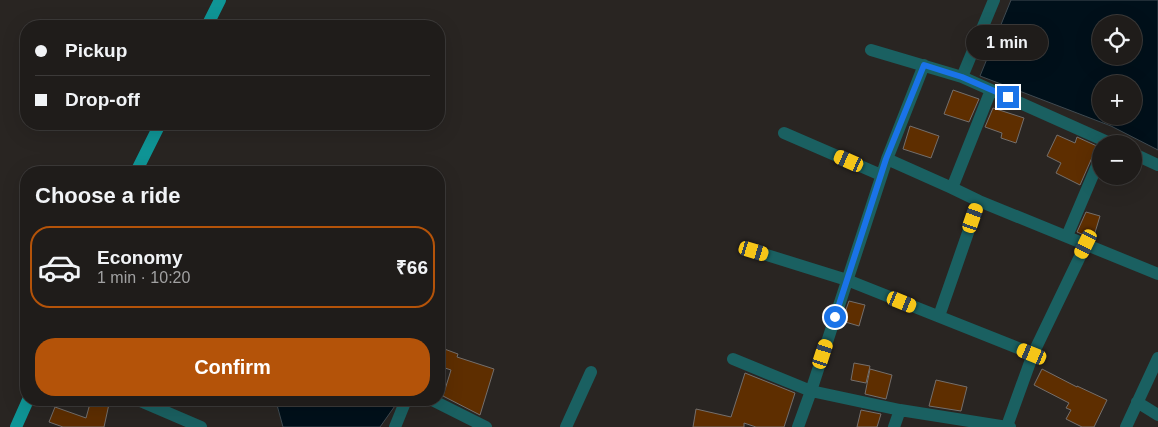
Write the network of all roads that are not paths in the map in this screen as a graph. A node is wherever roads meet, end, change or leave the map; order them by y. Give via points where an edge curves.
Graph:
1 (220, 0) edge
2 (994, 0) edge
3 (210, 20) edge
4 (871, 50) dead end
5 (924, 65) junction
6 (962, 77) junction
7 (991, 90) junction
8 (157, 130) edge
9 (784, 133) dead end
10 (1092, 136) edge
11 (1142, 157) edge
12 (886, 159) junction
13 (1158, 164) edge
14 (139, 166) edge
15 (881, 175) junction
16 (1092, 177) edge
17 (952, 188) junction
18 (979, 202) junction
19 (1067, 236) junction
20 (1086, 244) junction
21 (754, 251) dead end
22 (1158, 274) edge
23 (847, 280) junction
24 (939, 316) junction
25 (1032, 354) junction
26 (1158, 358) edge
27 (733, 360) dead end
28 (590, 372) dead end
29 (812, 390) junction
30 (1137, 402) junction
31 (25, 406) edge
32 (152, 406) edge
33 (404, 406) edge
34 (444, 406) edge
35 (900, 410) junction
36 (1158, 414) edge
37 (16, 427) edge
38 (201, 427) edge
39 (395, 427) edge
40 (486, 427) edge
41 (566, 427) edge
42 (798, 427) edge
43 (894, 427) edge
44 (1008, 427) edge
45 (1126, 427) edge

1 - 3 main road
2 - 6 street
4 - 5 street
5 - 6 street
5 - 12 street
6 - 7 street
7 - 10 street
7 - 17 street
8 - 14 main road
9 - 15 street
11 - 13 street
12 - 15 street
12 - 17 street
15 - 23 street
16 - 19 street
17 - 18 street
18 - 19 street
18 - 24 street
19 - 20 street
20 - 22 street
20 - 25 street
21 - 23 street
23 - 24 street
23 - 29 street
24 - 25 street
25 - 44 street
26 - 30 street
27 - 29 street
28 - 41 street
29 - 35 street
29 - 42 street
30 - 36 street
30 - 45 street
31 - 37 main road
32 - 38 street
33 - 39 street
34 - 40 street
35 - 43 street
35 - 44 street

